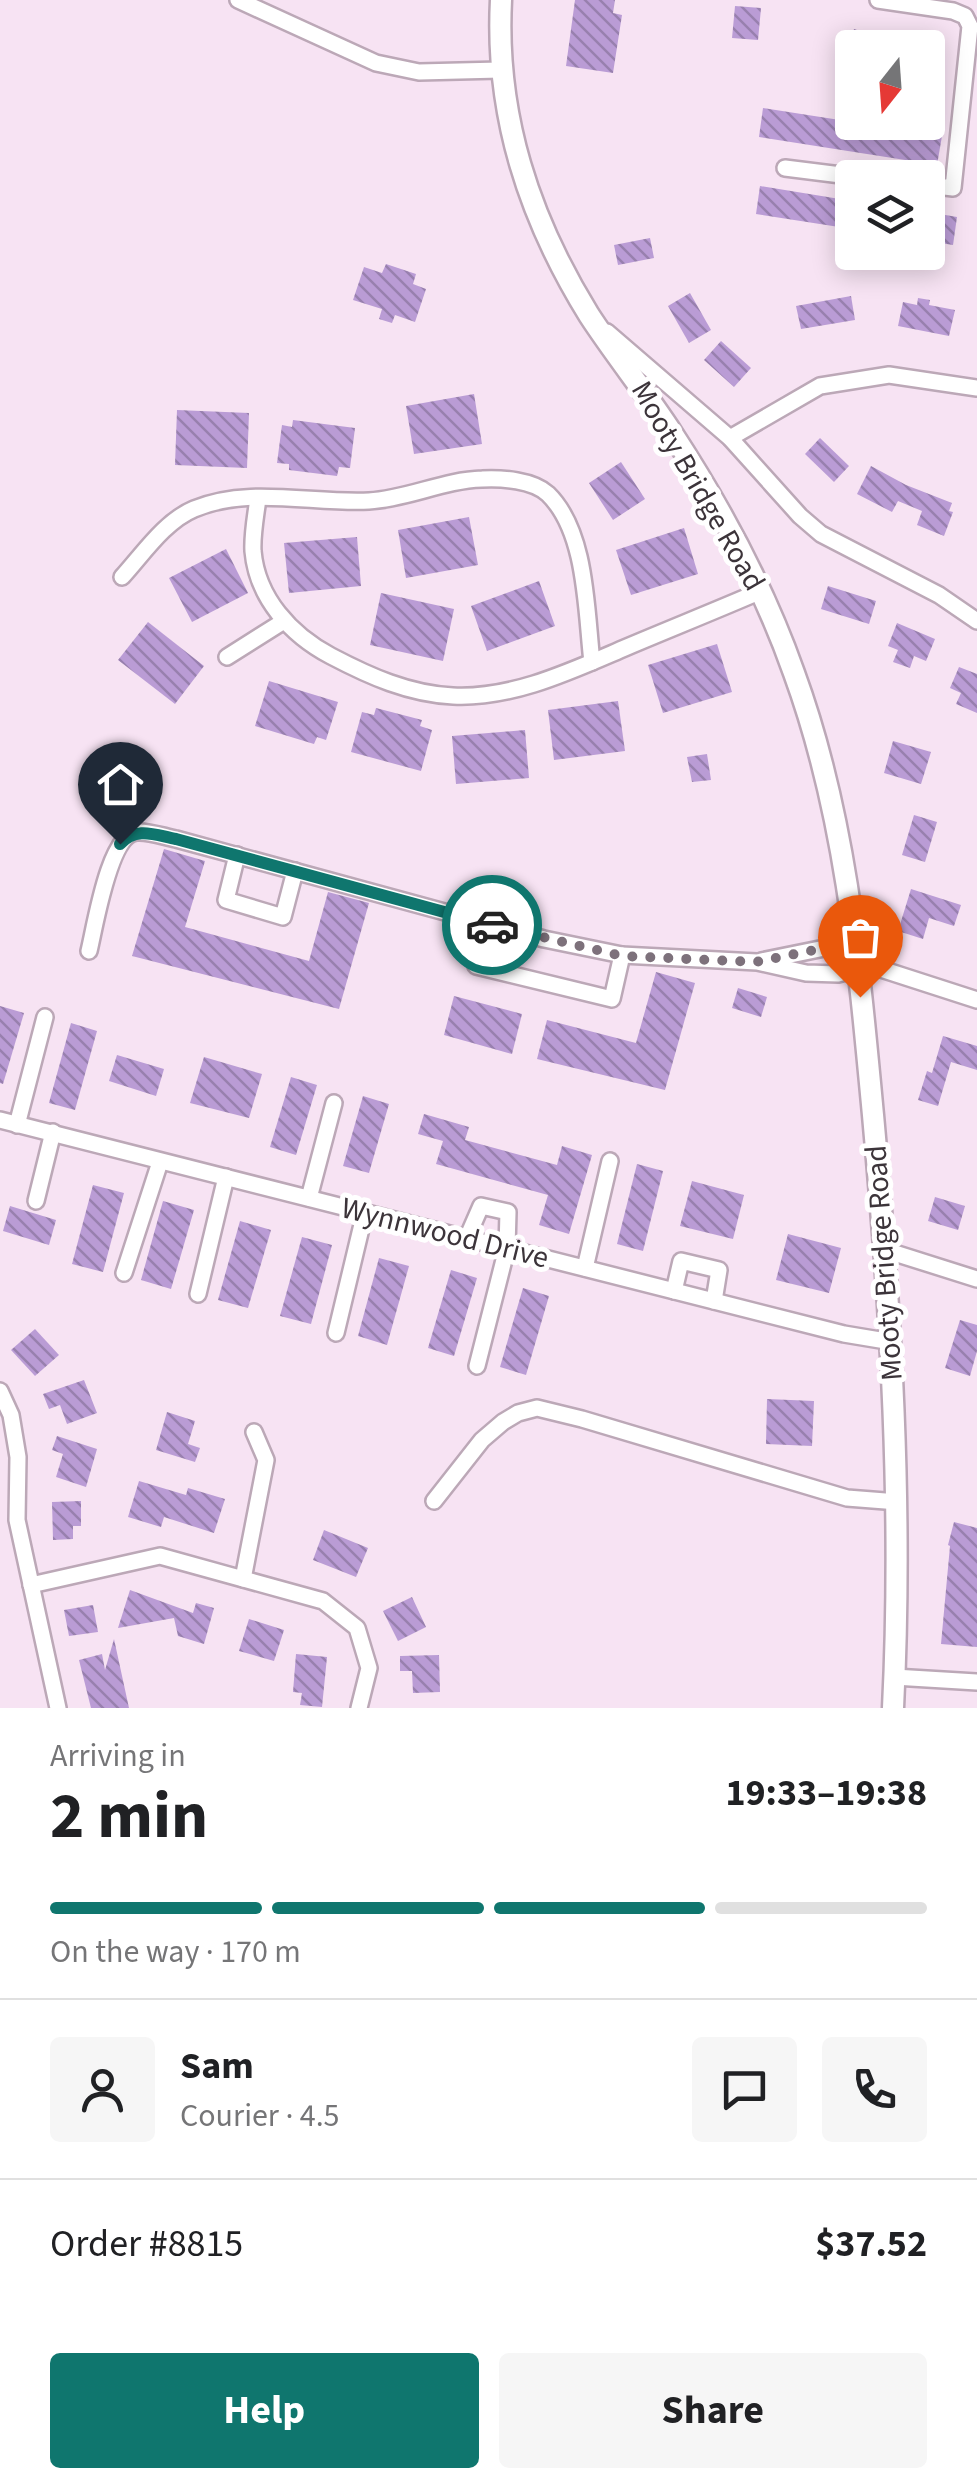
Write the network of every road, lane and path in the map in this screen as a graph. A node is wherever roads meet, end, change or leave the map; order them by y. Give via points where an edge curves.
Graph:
1 (238, 0) edge
2 (500, 0) edge
3 (878, 0) edge
4 (500, 70) junction
5 (785, 168) dead end
6 (835, 174) edge
7 (945, 187) edge
8 (592, 320) junction
9 (977, 388) edge
10 (730, 438) junction
11 (258, 498) junction
12 (122, 577) dead end
13 (761, 591) junction
14 (977, 620) edge
15 (284, 621) junction
16 (226, 656) dead end
17 (592, 662) junction
18 (237, 855) junction
19 (295, 871) junction
20 (486, 923) junction
21 (854, 942) junction
22 (90, 952) dead end
23 (622, 956) junction
24 (756, 962) junction
25 (856, 968) junction
26 (977, 1000) edge
27 (45, 1017) dead end
28 (334, 1103) dead end
29 (0, 1120) edge
30 (17, 1124) junction
31 (53, 1132) junction
32 (610, 1161) dead end
33 (160, 1162) junction
34 (226, 1177) junction
35 (309, 1198) junction
36 (36, 1201) dead end
37 (365, 1212) junction
38 (467, 1238) junction
39 (507, 1248) junction
40 (885, 1250) junction
41 (585, 1268) junction
42 (124, 1273) dead end
43 (977, 1278) edge
44 (674, 1291) junction
45 (198, 1294) dead end
46 (714, 1300) junction
47 (336, 1333) dead end
48 (892, 1342) junction
49 (478, 1366) dead end
50 (0, 1392) edge
51 (254, 1432) dead end
52 (434, 1502) dead end
53 (898, 1502) junction
54 (243, 1579) junction
55 (31, 1585) junction
56 (894, 1676) junction
57 (977, 1682) edge
58 (58, 1708) edge
59 (359, 1708) edge
60 (892, 1708) edge

1 - 4 street via 376,63 419,72
2 - 4 main road, Mooty Bridge Road
3 - 7 street via 954,11 970,26 953,188
4 - 8 main road, Mooty Bridge Road via 527,192
5 - 6 street
8 - 10 street
8 - 13 main road, Mooty Bridge Road via 674,436
9 - 10 street via 890,375 820,386
10 - 14 street via 821,534
11 - 12 street via 190,510
11 - 15 street via 255,569
11 - 17 street via 372,501 480,479 517,481 546,492 579,553
13 - 17 street
13 - 21 main road, Mooty Bridge Road via 820,754
15 - 16 street
15 - 17 street via 305,642 376,680 455,696 520,688
18 - 19 street
18 - 19 street via 226,900 283,917
18 - 22 street via 137,832 127,836 114,855
19 - 20 street
20 - 23 street
20 - 23 street via 476,966 612,999
21 - 24 street
21 - 25 main road, Mooty Bridge Road
23 - 24 street
24 - 25 street via 806,973
25 - 26 street via 881,969
25 - 40 main road, Mooty Bridge Road
27 - 30 street
28 - 35 street
29 - 30 street, Wynnwood Drive
30 - 31 street, Wynnwood Drive
31 - 33 street, Wynnwood Drive
31 - 36 street
32 - 41 street
33 - 34 street, Wynnwood Drive
33 - 42 street
34 - 35 street, Wynnwood Drive
34 - 45 street
35 - 37 street, Wynnwood Drive
37 - 38 street, Wynnwood Drive
37 - 47 street
38 - 39 street, Wynnwood Drive
38 - 39 street via 480,1206 508,1212
39 - 41 street, Wynnwood Drive
39 - 49 street
40 - 43 street
40 - 48 main road, Mooty Bridge Road
41 - 44 street, Wynnwood Drive
44 - 46 street, Wynnwood Drive
44 - 46 street via 681,1261 719,1270
46 - 48 street, Wynnwood Drive
48 - 53 main road, Mooty Bridge Road
50 - 55 street via 12,1415 17,1520
51 - 54 street via 266,1460
52 - 53 street via 482,1440 518,1413 537,1408 846,1498
53 - 56 main road, Mooty Bridge Road
54 - 55 street via 160,1556
54 - 59 street via 323,1601 357,1628 369,1668
55 - 58 street
56 - 57 street
56 - 60 main road, Mooty Bridge Road

